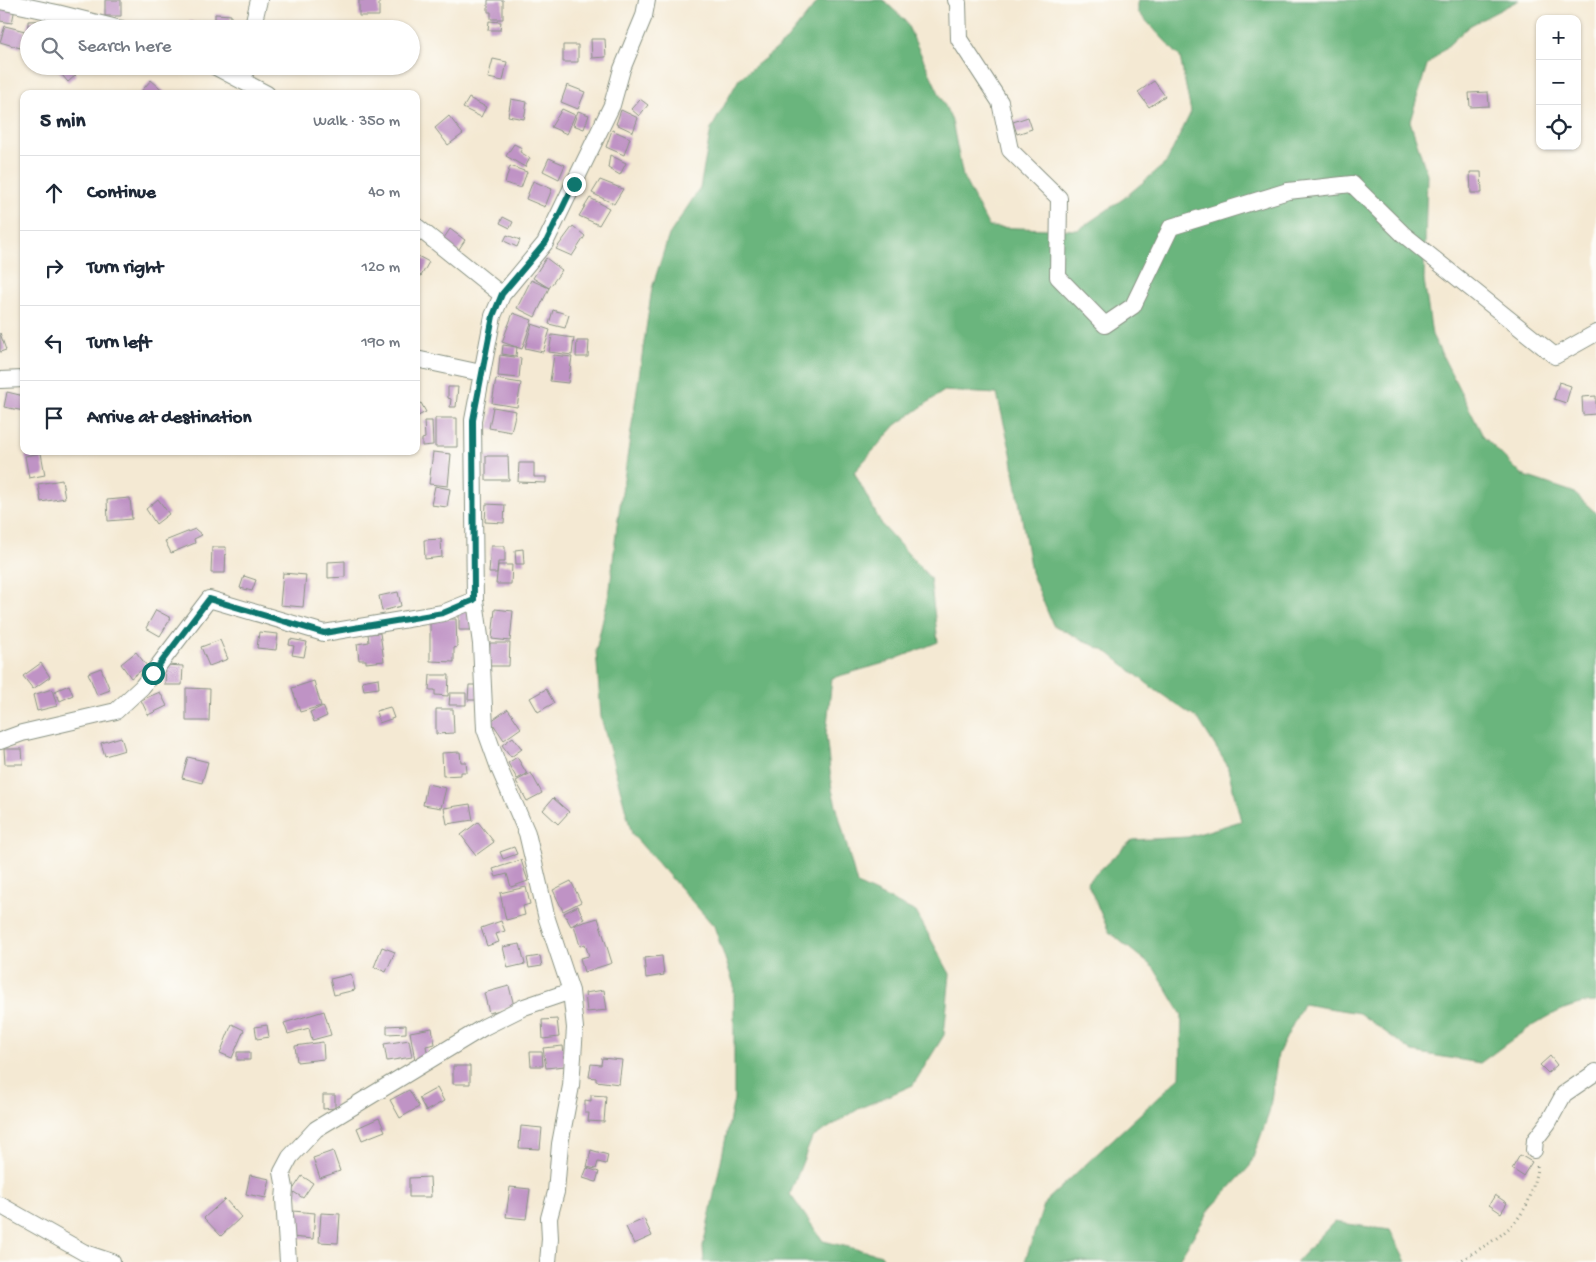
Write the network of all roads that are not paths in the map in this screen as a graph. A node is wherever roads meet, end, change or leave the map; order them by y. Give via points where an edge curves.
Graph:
1 (259, 0) edge
2 (647, 0) edge
3 (956, 0) edge
4 (0, 1) edge
5 (88, 20) edge
6 (254, 20) edge
7 (246, 75) edge
8 (263, 90) edge
9 (420, 229) edge
10 (502, 294) junction
11 (1596, 332) edge
12 (420, 360) edge
13 (481, 373) junction
14 (20, 379) edge
15 (0, 380) edge
16 (474, 600) junction
17 (0, 741) edge
18 (571, 991) junction
19 (1596, 1072) edge
20 (1534, 1150) road end
21 (0, 1205) edge
22 (84, 1258) edge
23 (112, 1262) edge
24 (288, 1262) edge
25 (548, 1262) edge

1 - 6 street
2 - 10 street via 612,105 546,242
3 - 11 street via 959,38 1000,102 1010,150 1059,198 1058,277 1105,325 1134,306 1171,228 1288,190 1352,184 1403,234 1555,356
4 - 5 street
7 - 8 street
9 - 10 street
10 - 13 street via 493,316
12 - 13 street
13 - 16 street via 473,420
14 - 15 street
16 - 17 street via 443,613 324,633 209,599 142,687 116,711
16 - 18 street via 481,644 485,729 527,833 547,919
18 - 24 street via 524,1007 484,1027 316,1129 290,1157 282,1172 286,1188
18 - 25 street via 574,1055 556,1192 549,1218
19 - 20 street via 1564,1094 1535,1140
21 - 22 street
22 - 23 street

